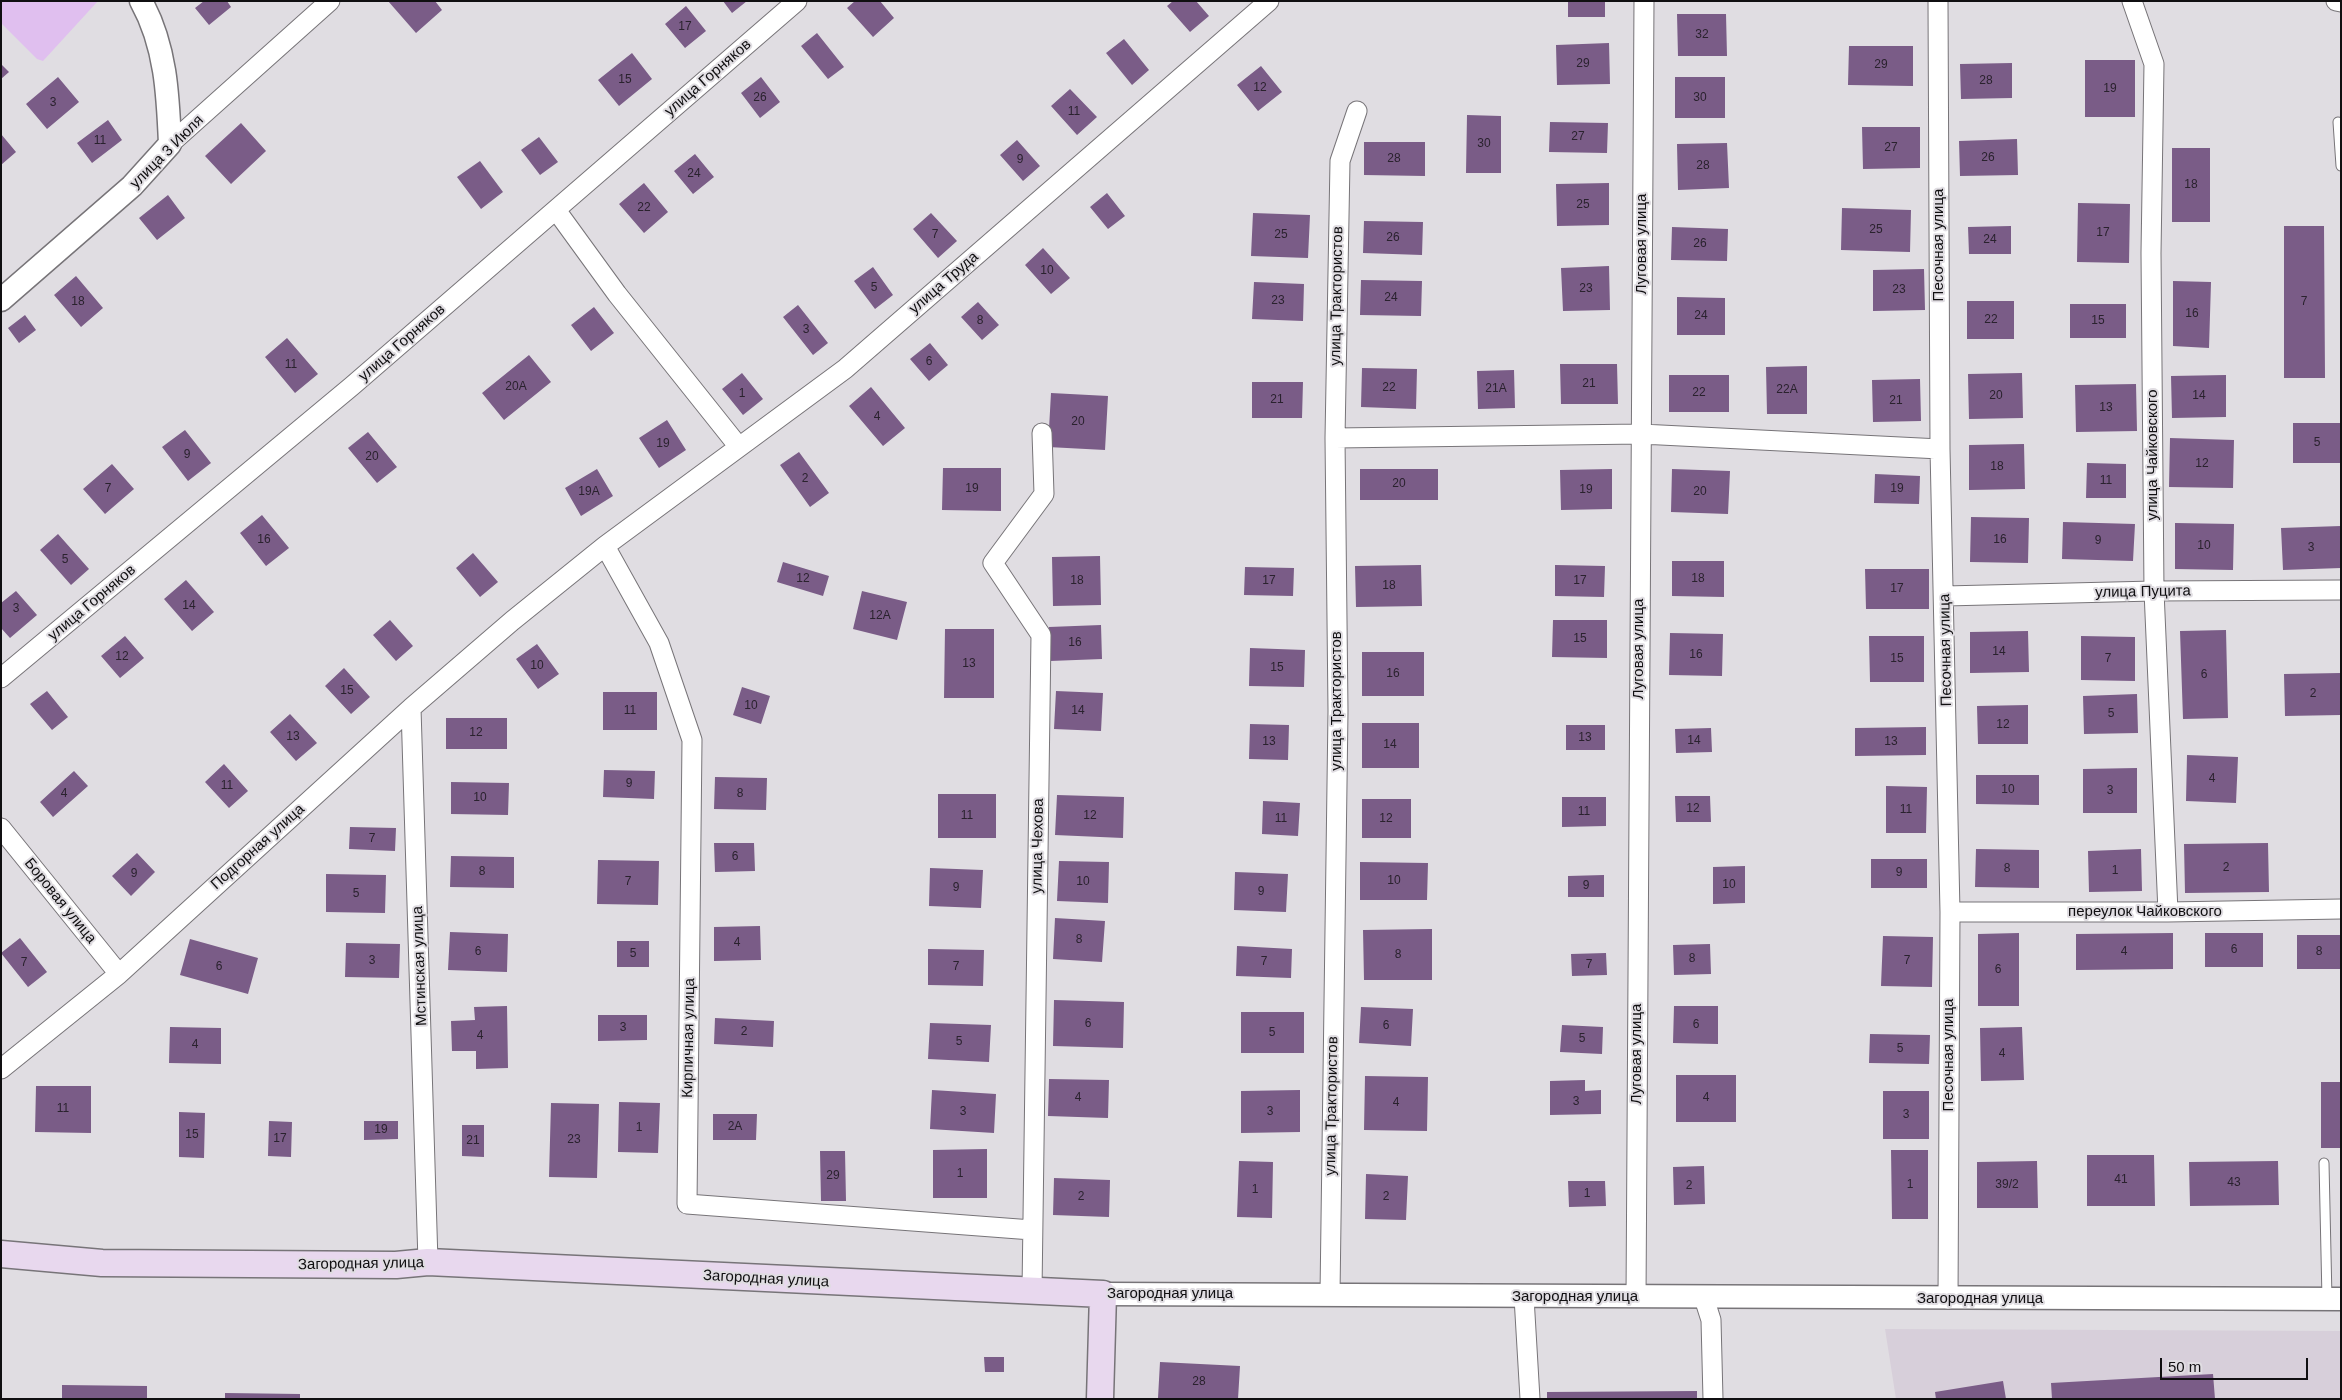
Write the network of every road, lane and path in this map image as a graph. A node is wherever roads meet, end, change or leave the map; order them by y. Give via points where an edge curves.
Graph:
1 (141, 1) edge
2 (330, 1) edge
3 (797, 1) edge
4 (1269, 1) edge
5 (1644, 1) edge
6 (1938, 1) edge
7 (2132, 1) edge
8 (2336, 1) edge
9 (2341, 2) edge
10 (1249, 7) edge
11 (1357, 111) dead end
12 (2338, 122) dead end
13 (170, 144) junction
14 (2341, 166) edge
15 (556, 210) junction
16 (1, 300) edge
17 (1042, 432) dead end
18 (1641, 434) junction
19 (1334, 438) junction
20 (739, 447) junction
21 (1940, 449) junction
22 (605, 546) junction
23 (2341, 590) edge
24 (2154, 591) junction
25 (1945, 596) junction
26 (512, 621) joint
27 (1, 678) edge
28 (411, 708) junction
29 (1, 828) edge
30 (2341, 909) edge
31 (1950, 912) junction
32 (2168, 912) junction
33 (119, 974) junction
34 (1, 1069) edge
35 (2324, 1163) dead end
36 (1032, 1230) junction
37 (1, 1254) edge
38 (428, 1262) junction
39 (1032, 1291) junction
40 (1103, 1294) junction
41 (1330, 1294) junction
42 (1524, 1297) junction
43 (1636, 1297) junction
44 (1704, 1298) junction
45 (1948, 1299) junction
46 (2334, 1299) edge
47 (1100, 1399) edge
48 (1530, 1399) edge
49 (1713, 1399) edge

1 - 13 street via 150,19 168,84
2 - 13 street, улица 3 Июля
3 - 15 street, улица Горняков
4 - 10 street, улица Труда
5 - 18 street, Луговая улица
6 - 21 street, Песочная улица
7 - 24 street, улица Чайковского via 2154,64 2151,253
8 - 9 street
10 - 20 street, улица Труда via 845,369
11 - 19 street, улица Трактористов via 1340,161
12 - 14 lane
13 - 16 street, улица 3 Июля via 132,186
15 - 20 street via 617,294
15 - 27 street, улица Горняков via 352,386
17 - 36 street, улица Чехова via 1044,494 993,563 1041,635
18 - 19 street
18 - 21 street
18 - 43 street, Луговая улица
19 - 41 street, улица Трактористов via 1338,711
20 - 22 street, улица Труда
21 - 25 street, Песочная улица
22 - 26 street, улица Труда
22 - 36 street, Кирпичная улица via 659,643 692,740 687,1204
23 - 24 street, улица Пуцита
24 - 25 street, улица Пуцита
24 - 32 street, улица Чайковского
25 - 31 street, Песочная улица
26 - 28 street, Подгорная улица
28 - 33 street, Подгорная улица
28 - 38 street, Мстинская улица
29 - 33 street, Боровая улица
30 - 32 street, переулок Чайковского
31 - 32 street, переулок Чайковского
31 - 45 street, Песочная улица
33 - 34 street, Подгорная улица
35 - 46 lane
36 - 39 street, улица Чехова
37 - 38 main road, Загородная улица via 102,1263 396,1265
38 - 39 main road, Загородная улица
39 - 40 main road, Загородная улица
40 - 41 street, Загородная улица
40 - 47 main road
41 - 42 street, Загородная улица
42 - 43 street, Загородная улица
42 - 48 street
43 - 44 street, Загородная улица
44 - 45 street, Загородная улица
44 - 49 street via 1711,1320
45 - 46 street, Загородная улица

